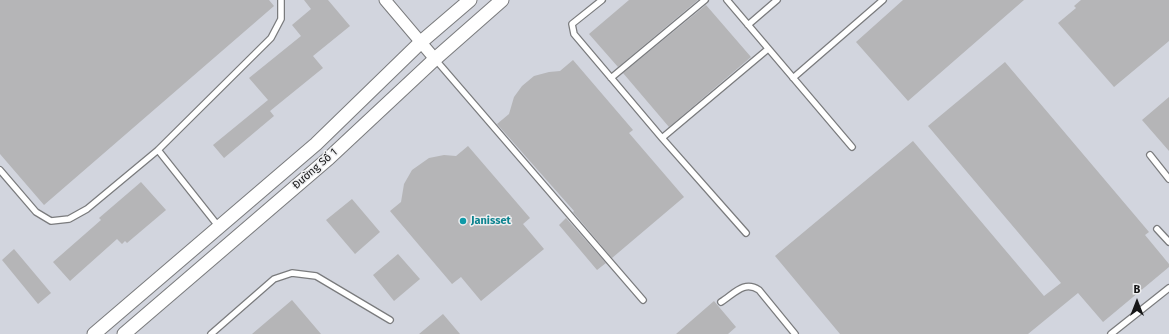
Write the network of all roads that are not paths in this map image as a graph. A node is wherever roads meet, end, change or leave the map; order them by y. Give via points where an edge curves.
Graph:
1 (281, 0) edge
2 (385, 0) edge
3 (470, 0) edge
4 (502, 0) edge
5 (602, 0) edge
6 (705, 0) edge
7 (727, 0) edge
8 (777, 0) edge
9 (883, 0) edge
10 (748, 25) junction
11 (421, 42) junction
12 (768, 49) junction
13 (435, 59) junction
14 (611, 78) junction
15 (793, 78) junction
16 (662, 138) junction
17 (852, 147) dead end
18 (158, 150) junction
19 (1150, 155) dead end
20 (0, 170) edge
21 (1169, 178) edge
22 (219, 227) junction
23 (1157, 229) dead end
24 (746, 233) dead end
25 (1169, 242) edge
26 (1169, 288) edge
27 (643, 300) dead end
28 (721, 302) dead end
29 (390, 320) dead end
30 (94, 334) edge
31 (124, 334) edge
32 (211, 334) edge
33 (795, 334) edge
34 (1111, 334) edge

1 - 18 lane via 281,19 271,38
2 - 11 street
3 - 11 street, Đường Số 1
4 - 13 street, Đường Số 1
5 - 14 lane via 572,24 572,30
6 - 14 lane
7 - 10 lane
8 - 10 lane
9 - 15 lane
10 - 12 lane
11 - 13 street
11 - 22 street, Đường Số 1 via 316,144
12 - 15 lane
12 - 16 lane
13 - 27 lane
13 - 31 street, Đường Số 1 via 329,158
14 - 16 lane
15 - 17 lane
16 - 24 lane
18 - 20 lane via 86,209 69,219 50,221 36,212
18 - 22 lane
19 - 21 lane
22 - 30 street, Đường Số 1
23 - 25 lane
26 - 34 lane
28 - 33 lane via 746,285 752,286 759,290
29 - 32 lane via 316,276 292,273 274,279

